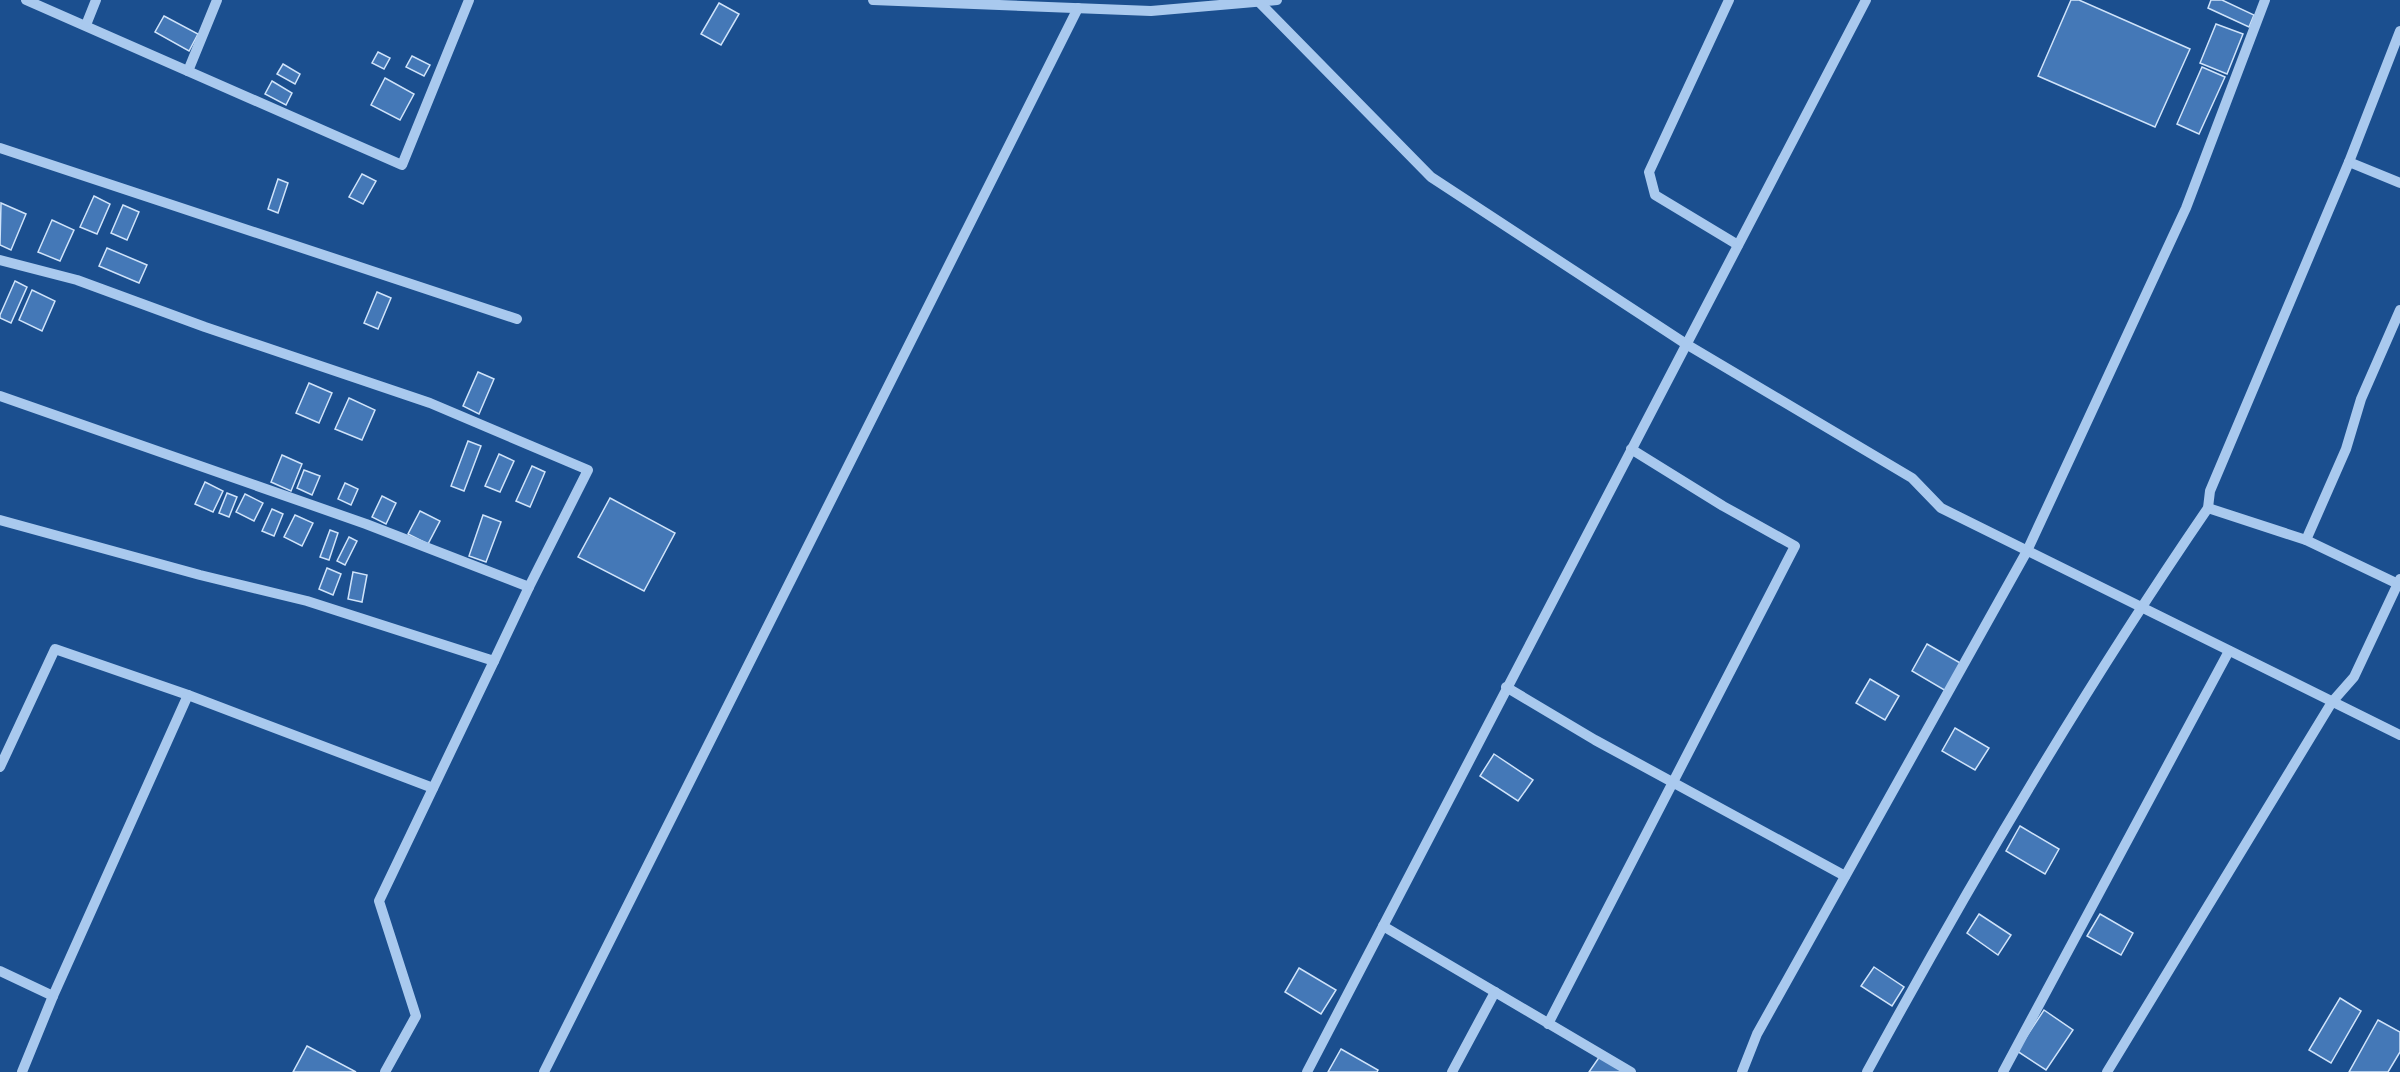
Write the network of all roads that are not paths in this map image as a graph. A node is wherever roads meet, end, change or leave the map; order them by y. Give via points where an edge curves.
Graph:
1 (26, 0) edge
2 (96, 0) edge
3 (217, 0) edge
4 (470, 0) edge
5 (873, 0) edge
6 (1277, 0) edge
7 (1728, 0) edge
8 (1866, 0) edge
9 (2265, 0) edge
10 (1259, 1) edge
11 (1034, 3) edge
12 (1078, 8) junction
13 (86, 25) junction
14 (2400, 31) edge
15 (188, 71) junction
16 (0, 148) edge
17 (2349, 162) junction
18 (2400, 183) edge
19 (1738, 245) junction
20 (0, 260) edge
21 (2400, 310) edge
22 (517, 320) dead end
23 (1686, 344) junction
24 (0, 396) edge
25 (1631, 449) junction
26 (2208, 508) junction
27 (0, 520) edge
28 (2306, 540) junction
29 (2027, 551) junction
30 (2398, 581) edge
31 (529, 587) junction
32 (2140, 607) junction
33 (2229, 651) junction
34 (494, 661) junction
35 (1506, 687) junction
36 (188, 695) junction
37 (2332, 702) junction
38 (2400, 735) edge
39 (0, 767) edge
40 (1674, 782) junction
41 (433, 788) junction
42 (1845, 876) junction
43 (1383, 926) junction
44 (0, 971) edge
45 (1495, 992) junction
46 (53, 996) junction
47 (1548, 1023) junction
48 (22, 1072) edge
49 (385, 1072) edge
50 (544, 1072) edge
51 (1307, 1072) edge
52 (1452, 1072) edge
53 (1631, 1072) edge
54 (1742, 1072) edge
55 (1867, 1072) edge
56 (2003, 1072) edge
57 (2107, 1072) edge

1 - 13 street
2 - 13 street
3 - 15 street
4 - 15 street via 402,165
5 - 11 street
6 - 10 street
7 - 19 street via 1649,172 1655,195
8 - 19 street
9 - 29 street via 2186,208
10 - 12 street via 1151,11
10 - 23 street via 1431,177
11 - 12 street
12 - 50 street
13 - 15 street
14 - 17 street
16 - 22 street
17 - 18 street
17 - 26 street via 2210,491
19 - 23 street
20 - 31 street via 77,280 430,403 588,470
21 - 28 street
23 - 25 street
23 - 29 street via 1912,478 1941,508
24 - 31 street via 366,524
25 - 35 street
25 - 40 street via 1723,507 1795,546
26 - 28 street
26 - 32 street
27 - 34 street via 307,601
28 - 30 street
29 - 32 street
29 - 42 street
30 - 37 street via 2354,677
31 - 34 street
32 - 33 street
32 - 55 street via 1939,939
33 - 37 street
33 - 56 street
34 - 41 street
35 - 40 street
35 - 43 street
36 - 39 street via 55,650
36 - 41 street
36 - 46 street
37 - 38 street
37 - 57 street
40 - 42 street
40 - 47 street
41 - 49 street via 379,900 416,1016
42 - 54 street via 1757,1034
43 - 45 street
43 - 51 street
44 - 46 street
45 - 47 street
45 - 52 street
46 - 48 street
47 - 53 street

